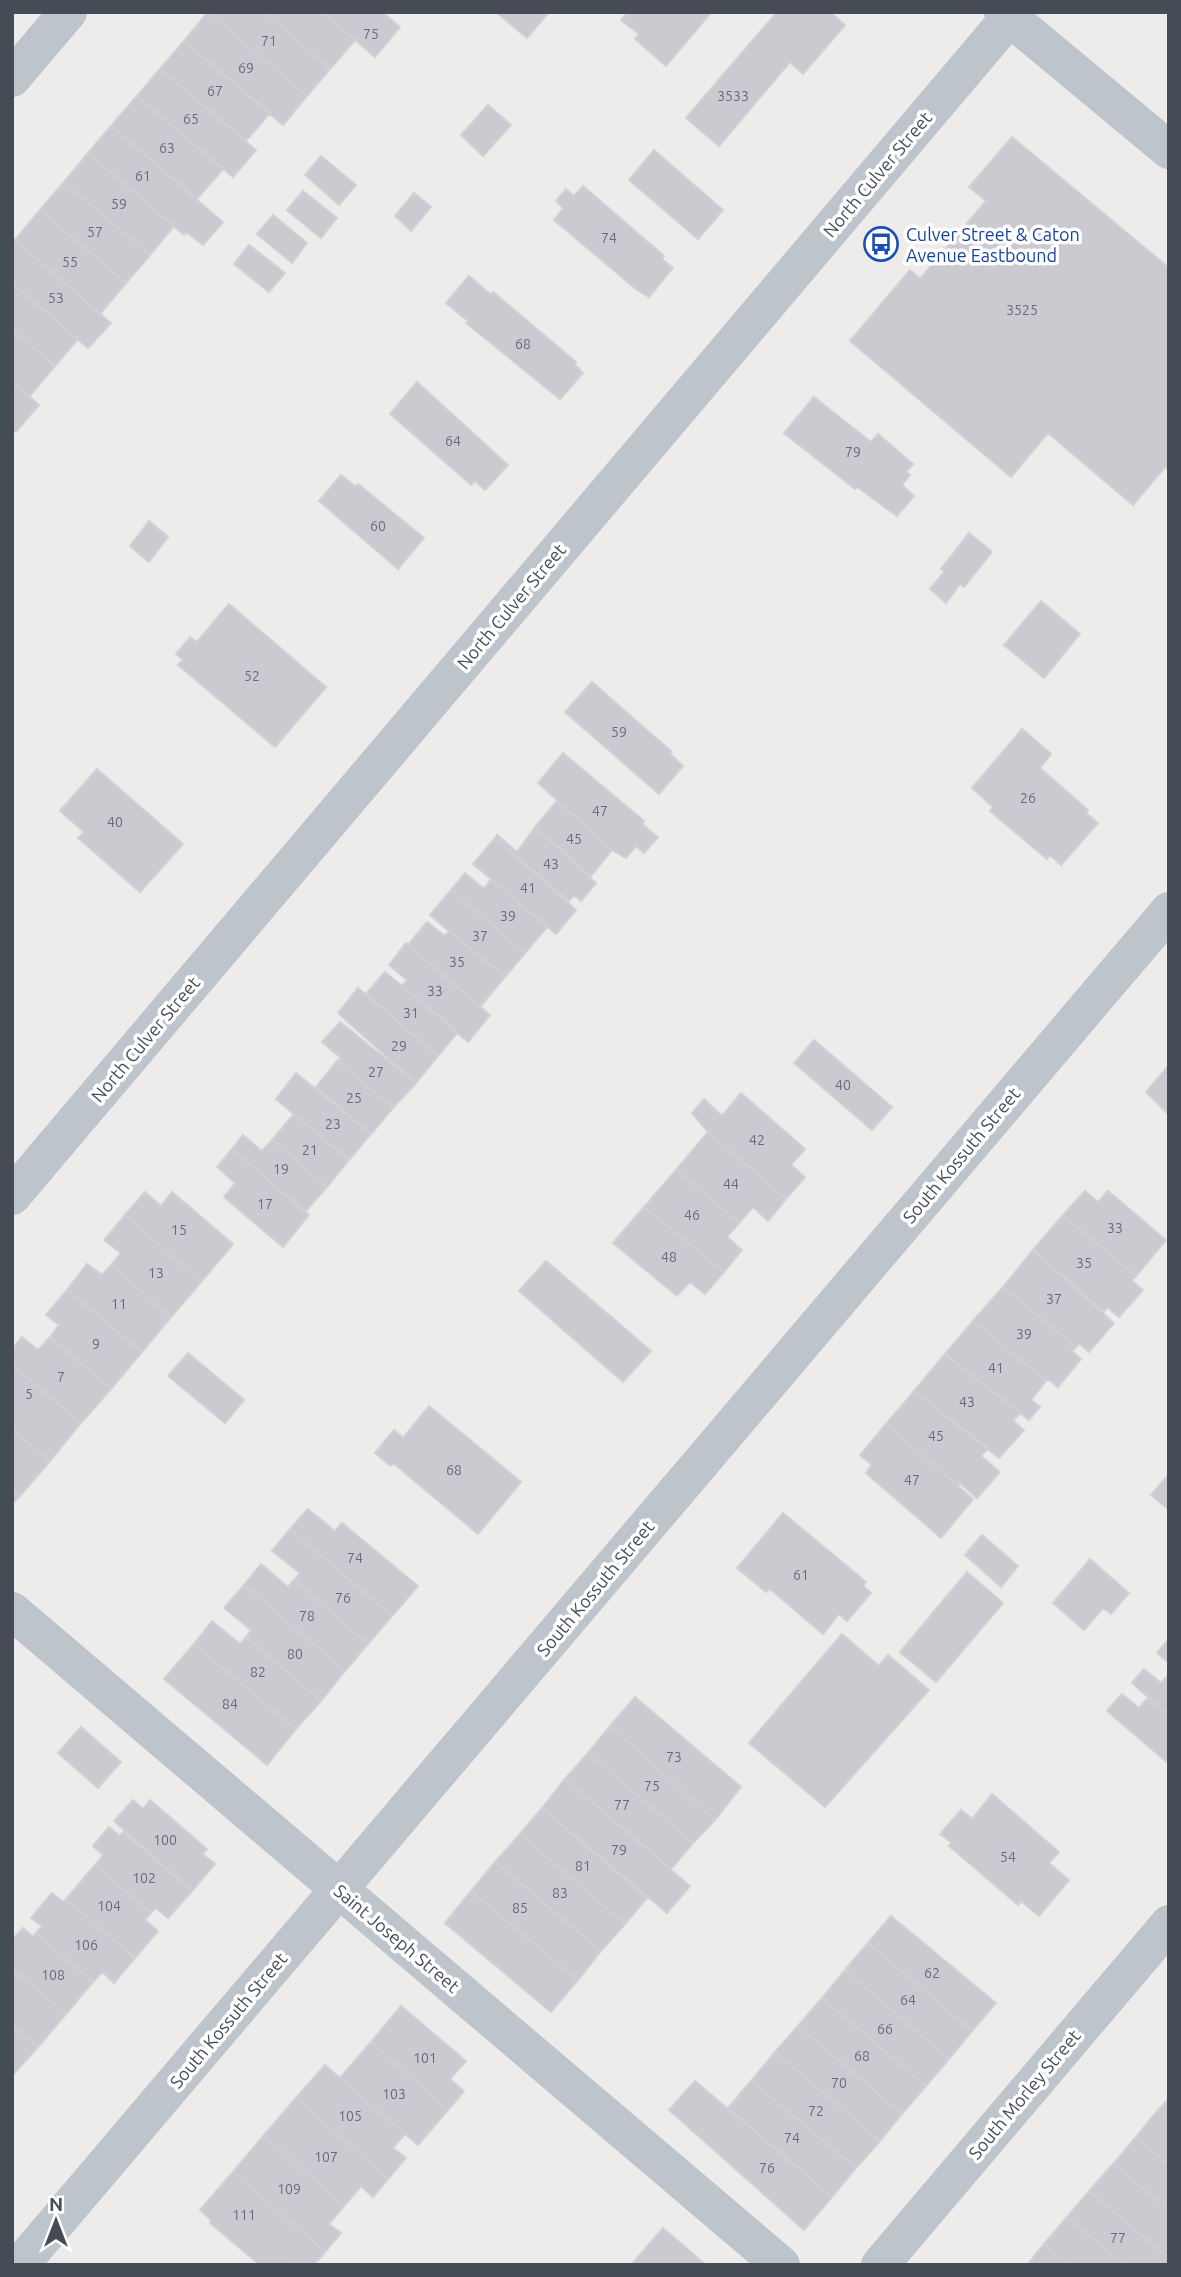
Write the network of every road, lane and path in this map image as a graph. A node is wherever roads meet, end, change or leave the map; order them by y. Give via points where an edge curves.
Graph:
1 (68, 12) edge
2 (1007, 15) edge
3 (12, 78) edge
4 (1169, 150) edge
5 (1169, 911) edge
6 (12, 1196) edge
7 (12, 1611) edge
8 (339, 1889) junction
9 (1169, 1924) edge
10 (20, 2265) edge
11 (781, 2265) edge
12 (880, 2265) edge

1 - 3 street
2 - 4 street
2 - 6 street, North Culver Street
5 - 8 street, South Kossuth Street
7 - 8 street, Saint Joseph Street
8 - 10 street, South Kossuth Street
8 - 11 street, Saint Joseph Street
9 - 12 street, South Morley Street

